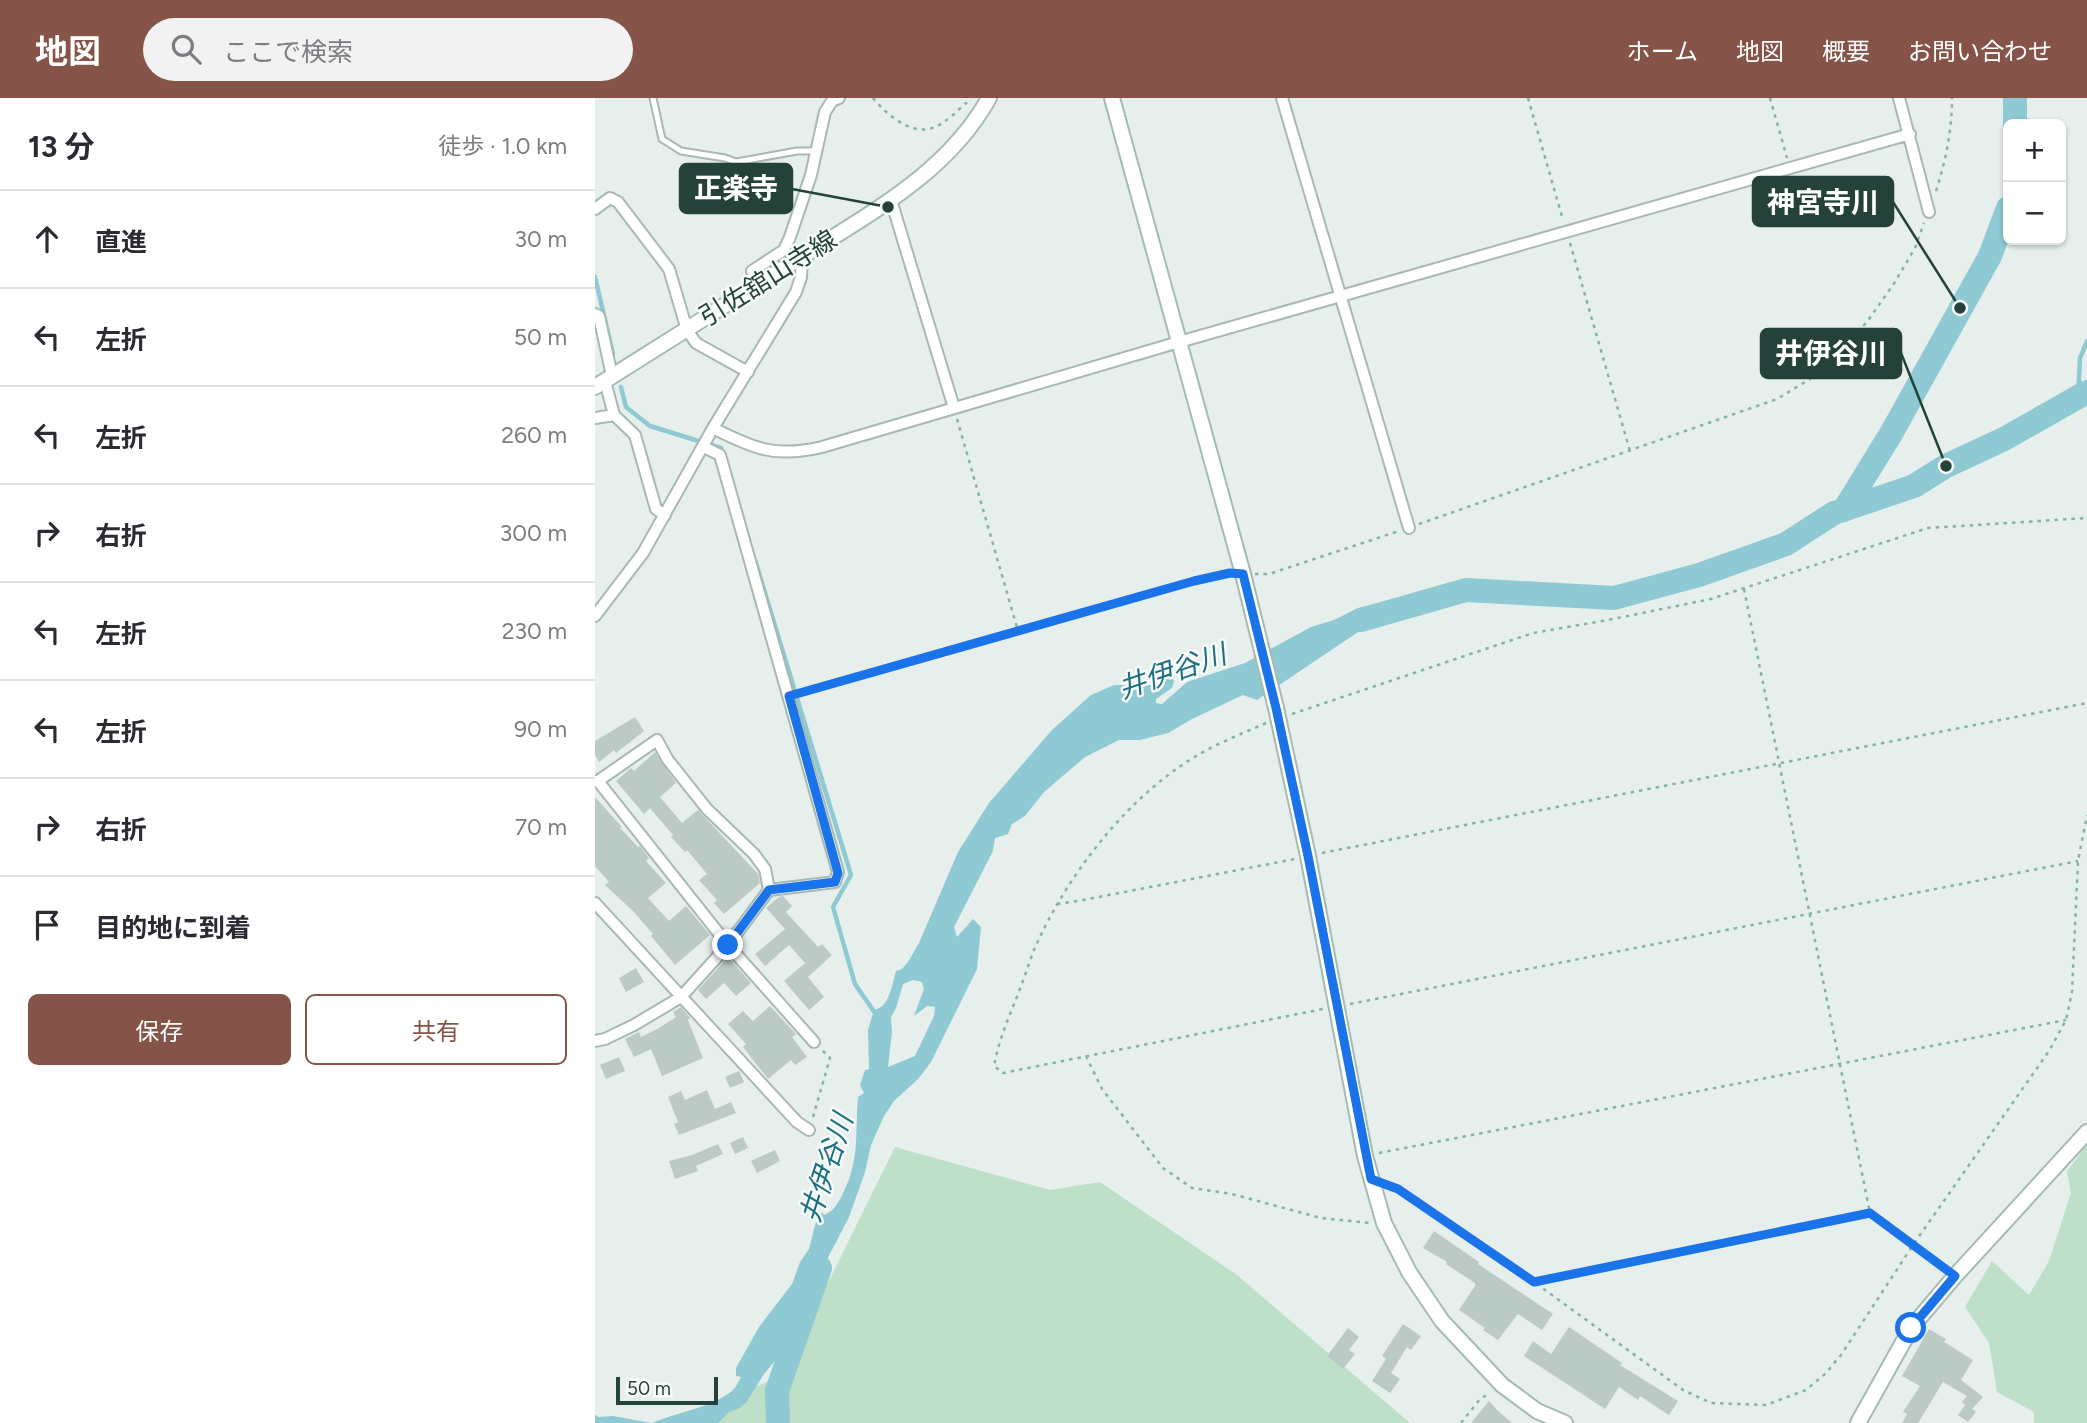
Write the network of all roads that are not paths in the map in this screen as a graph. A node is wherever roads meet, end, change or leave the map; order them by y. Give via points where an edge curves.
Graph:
1 (653, 98) edge
2 (839, 98) edge
3 (989, 98) edge
4 (1112, 98) edge
5 (1282, 98) edge
6 (1899, 98) edge
7 (1910, 134) junction
8 (816, 151) junction
9 (891, 200) junction
10 (595, 209) edge
11 (1929, 212) road end
12 (802, 257) junction
13 (760, 284) junction
14 (1340, 296) junction
15 (596, 312) edge
16 (687, 330) junction
17 (1179, 342) junction
18 (748, 372) junction
19 (604, 382) edge
20 (954, 408) junction
21 (614, 415) junction
22 (595, 418) edge
23 (713, 428) junction
24 (704, 447) junction
25 (665, 515) junction
26 (1409, 528) road end
27 (595, 616) edge
28 (596, 781) edge
29 (769, 890) junction
30 (595, 903) edge
31 (728, 945) junction
32 (681, 997) junction
33 (595, 1041) edge
34 (814, 1042) road end
35 (809, 1130) road end
36 (2087, 1132) edge
37 (1566, 1423) edge
38 (1858, 1423) edge

1 - 8 lane via 662,139 681,151 736,162
2 - 8 street via 825,112
3 - 9 street, 引佐舘山寺線 via 933,167
4 - 17 street
5 - 14 street
6 - 7 street
7 - 11 street
7 - 14 street
8 - 13 street via 784,250 752,271
9 - 12 street, 引佐舘山寺線
9 - 20 street
10 - 16 street via 610,198 618,202 669,269
12 - 13 street, 引佐舘山寺線
12 - 18 street via 796,292
13 - 16 street, 引佐舘山寺線
14 - 17 street
14 - 26 street
15 - 19 street
16 - 18 street via 696,343
16 - 19 street, 引佐舘山寺線
17 - 20 street
17 - 37 street via 1277,713 1365,1156 1384,1223 1442,1321 1502,1385 1537,1411
18 - 23 street
19 - 21 street
20 - 23 street via 807,450 766,451
21 - 22 street
21 - 25 street via 635,435 656,509
23 - 24 street
24 - 25 street
24 - 29 street via 720,455 838,873 835,882
25 - 27 street via 643,553
28 - 29 street via 657,740 707,809 754,854 765,869
28 - 31 street
29 - 31 street
30 - 32 street
31 - 32 street
31 - 34 street
32 - 33 street via 634,1025
32 - 35 street
36 - 38 street via 1911,1328

